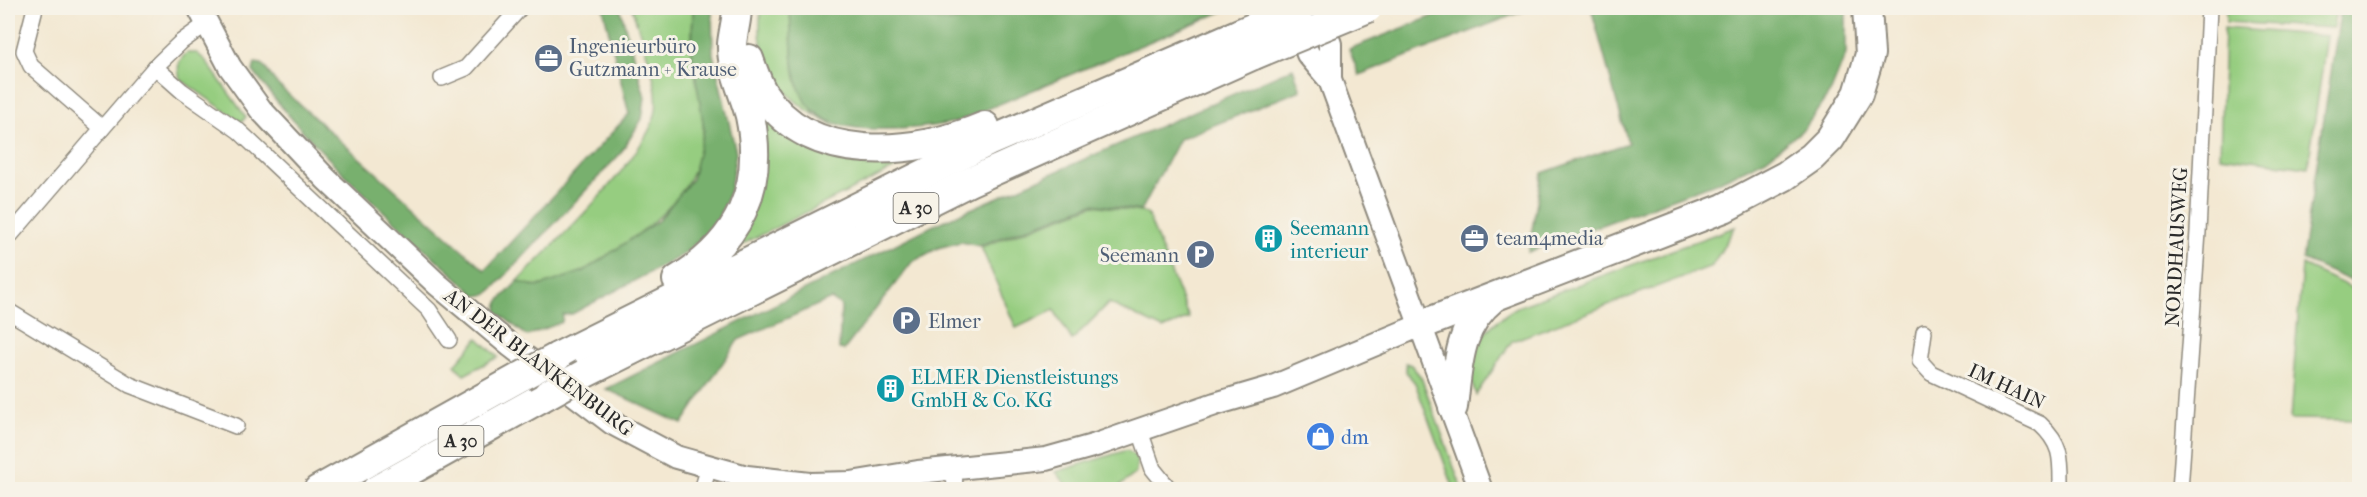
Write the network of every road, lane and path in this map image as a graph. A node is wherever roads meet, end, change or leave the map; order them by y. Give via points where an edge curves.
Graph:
1 (35, 8) edge
2 (520, 8) edge
3 (1290, 8) edge
4 (1300, 8) edge
5 (1317, 8) edge
6 (1368, 8) edge
7 (2209, 8) edge
8 (737, 15) edge
9 (203, 16) edge
10 (1866, 16) edge
11 (1247, 44) junction
12 (155, 67) junction
13 (442, 78) dead end
14 (1330, 80) junction
15 (1055, 112) junction
16 (102, 128) junction
17 (8, 238) edge
18 (1500, 292) junction
19 (8, 310) edge
20 (1420, 325) junction
21 (1924, 332) dead end
22 (449, 340) dead end
23 (557, 357) junction
24 (1453, 407) junction
25 (236, 426) dead end
26 (1140, 431) junction
27 (709, 467) junction
28 (954, 479) edge
29 (318, 489) edge
30 (376, 489) edge
31 (702, 489) edge
32 (1170, 489) edge
33 (1481, 489) edge
34 (2061, 489) edge
35 (2181, 489) edge

1 - 16 street via 24,51 31,66
2 - 13 street via 466,68
3 - 14 street via 1308,54
4 - 11 highway, A 30, bridge
5 - 14 street via 1330,44
6 - 11 highway, A 30, bridge
7 - 35 street, NORDHAUSWEG
8 - 15 highway via 763,92 790,122 826,140 865,148 922,146 1005,118
8 - 23 highway via 732,44 754,143 754,170 733,229 699,267 596,323
9 - 12 street
9 - 27 street, AN DER BLANKENBURG via 230,67 261,110 326,179 437,284 612,423 676,457
10 - 18 highway via 1870,54 1865,74 1844,119 1812,157 1785,177 1724,208
11 - 15 highway, A 30
11 - 30 highway, A 30, bridge via 584,374
12 - 16 street
12 - 22 street, AN DER BLANKENBURG via 239,131 429,310
14 - 20 street
15 - 23 highway, A 30
16 - 17 street
18 - 20 highway
18 - 24 highway via 1473,320 1464,336
19 - 25 street via 130,385
20 - 24 street
20 - 26 street, AN DER BLANKENBURG via 1273,387
21 - 34 street, IM HAIN via 1920,361 1931,374 2040,424 2053,436 2060,452
23 - 29 highway, A 30, bridge
24 - 33 street
26 - 28 street, AN DER BLANKENBURG via 1046,459
26 - 32 street via 1153,469
27 - 28 street, AN DER BLANKENBURG via 770,481 810,484
27 - 31 street

